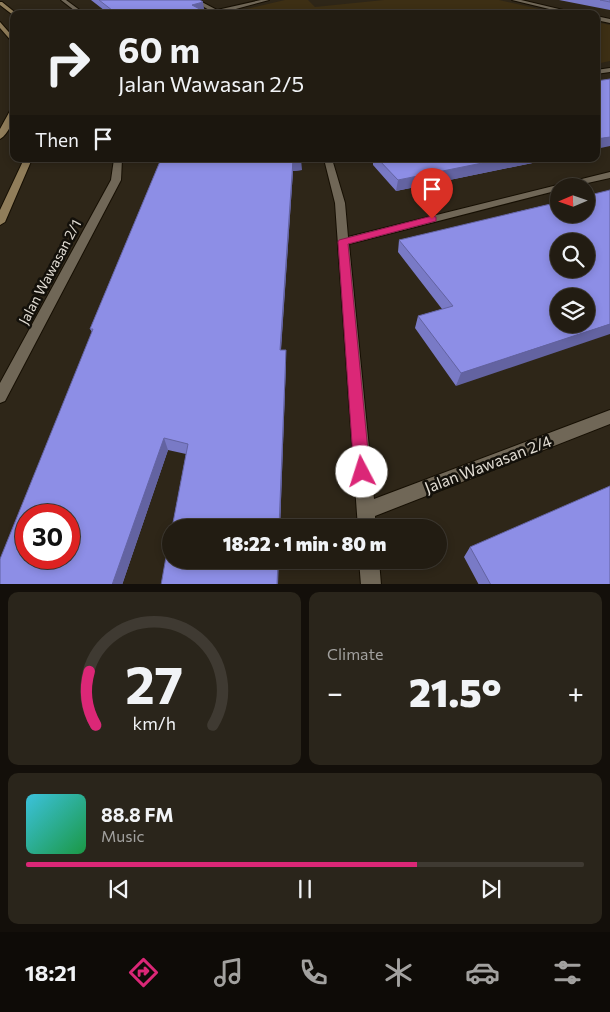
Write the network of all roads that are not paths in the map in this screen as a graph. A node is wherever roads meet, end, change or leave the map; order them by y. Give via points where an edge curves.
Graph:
1 (63, 0) edge
2 (194, 0) edge
3 (267, 0) edge
4 (514, 0) edge
5 (77, 10) edge
6 (212, 10) edge
7 (229, 10) edge
8 (560, 10) edge
9 (0, 24) edge
10 (10, 37) edge
11 (10, 118) edge
12 (0, 136) edge
13 (27, 162) edge
14 (118, 162) edge
15 (329, 162) edge
16 (610, 175) edge
17 (595, 179) edge
18 (550, 190) edge
19 (0, 222) edge
20 (343, 242) junction
21 (0, 397) edge
22 (610, 417) edge
23 (366, 519) edge
24 (370, 569) edge
25 (371, 584) edge

1 - 5 street
2 - 6 street
3 - 7 street
4 - 8 street
9 - 10 main road
11 - 12 main road
13 - 19 main road
14 - 21 street, Jalan Wawasan 2/1 via 116,180
15 - 20 street via 340,203
16 - 17 street
18 - 20 street
20 - 23 street
22 - 23 street, Jalan Wawasan 2/4
24 - 25 street

